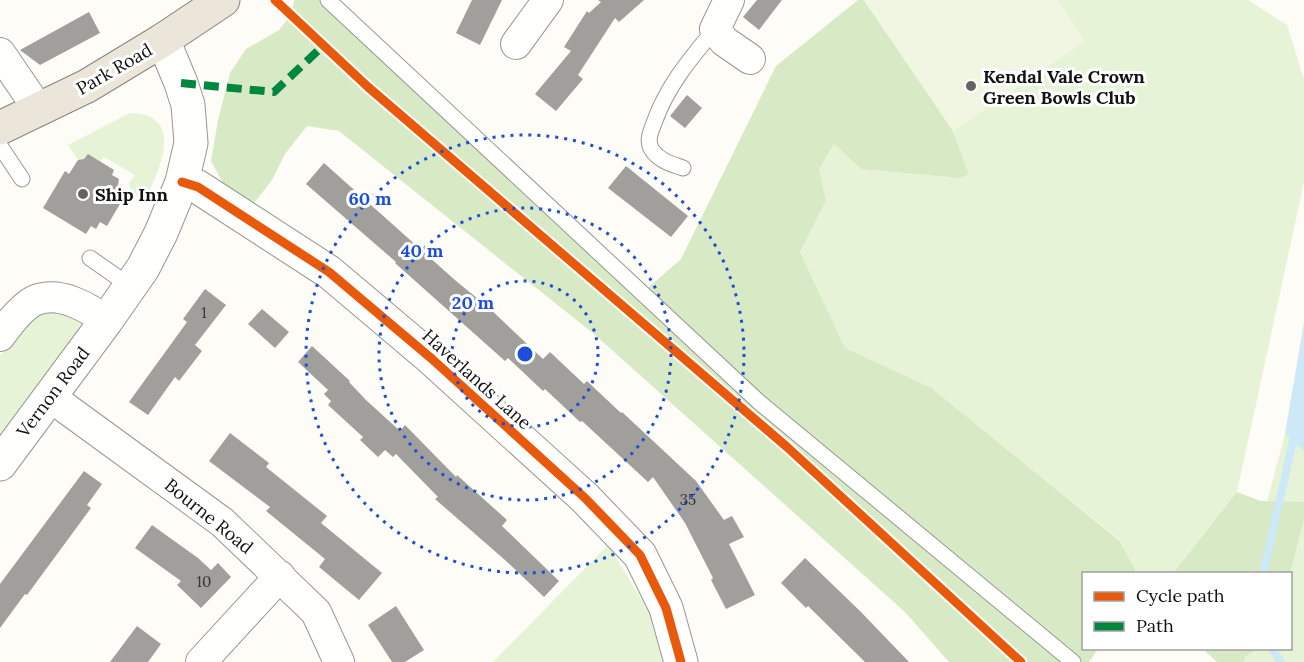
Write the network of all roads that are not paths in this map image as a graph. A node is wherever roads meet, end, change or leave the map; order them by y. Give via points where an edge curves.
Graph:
1 (223, 0) edge
2 (328, 0) edge
3 (548, 0) edge
4 (729, 0) edge
5 (715, 29) junction
6 (163, 40) junction
7 (516, 44) dead end
8 (0, 53) edge
9 (750, 59) dead end
10 (39, 110) junction
11 (0, 128) edge
12 (0, 146) edge
13 (683, 168) dead end
14 (22, 179) dead end
15 (182, 182) junction
16 (90, 258) dead end
17 (130, 286) junction
18 (106, 321) junction
19 (4, 324) edge
20 (49, 396) junction
21 (0, 464) edge
22 (280, 576) junction
23 (201, 662) edge
24 (339, 662) edge
25 (681, 662) edge
26 (1072, 662) edge

1 - 6 highway, Park Road
2 - 26 lane via 759,402
3 - 7 street
4 - 5 street
5 - 9 street via 724,41
5 - 13 lane via 675,78 649,138 651,149 663,161
6 - 10 highway, Park Road
6 - 15 street, Vernon Road via 188,105 191,143
8 - 10 street
10 - 11 highway, Park Road
12 - 14 lane
15 - 17 street, Vernon Road via 161,233
15 - 25 street, Haverlands Lane via 198,188 329,272 585,498 639,555 666,608
16 - 17 lane
17 - 18 street, Vernon Road
18 - 19 street via 59,297 35,300
18 - 20 street, Vernon Road
20 - 21 street, Vernon Road
20 - 22 street, Bourne Road via 222,522
22 - 23 street
22 - 24 street, Bourne Road via 316,612

